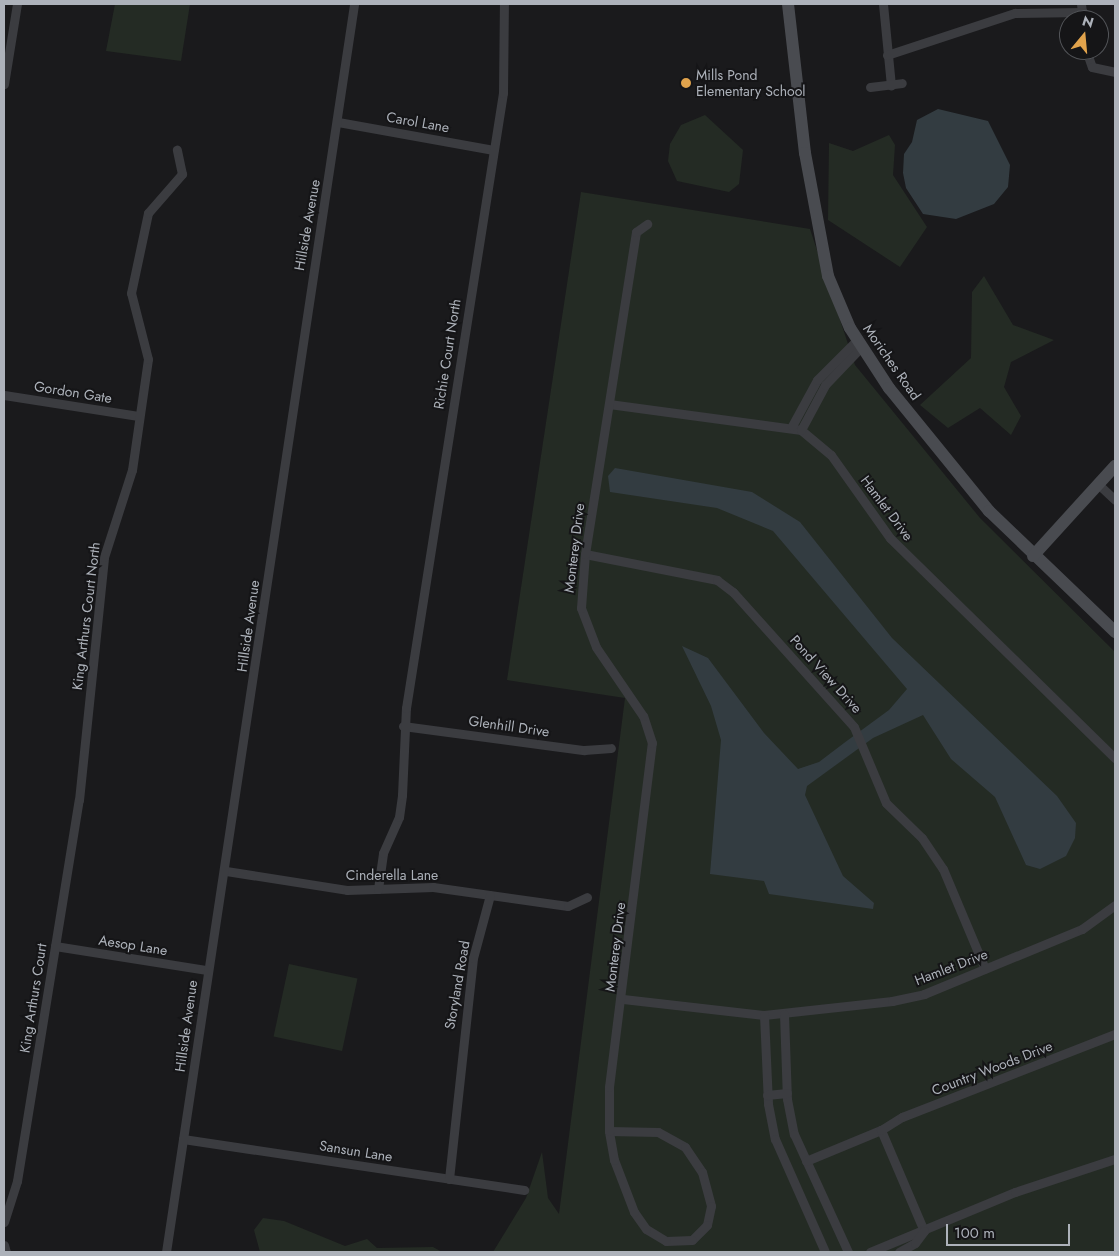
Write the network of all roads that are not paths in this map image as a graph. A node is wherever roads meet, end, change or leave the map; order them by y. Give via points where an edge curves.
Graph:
1 (17, 4) edge
2 (354, 4) edge
3 (504, 4) edge
4 (788, 4) edge
5 (883, 4) edge
6 (1059, 12) edge
7 (887, 55) junction
8 (1089, 60) edge
9 (1115, 72) edge
10 (902, 83) dead end
11 (4, 84) edge
12 (891, 86) junction
13 (870, 87) dead end
14 (338, 122) junction
15 (177, 150) dead end
16 (493, 150) junction
17 (647, 224) dead end
18 (859, 344) junction
19 (4, 395) edge
20 (608, 404) junction
21 (138, 416) junction
22 (796, 428) junction
23 (1115, 466) edge
24 (1098, 484) junction
25 (1115, 500) edge
26 (585, 554) junction
27 (1033, 556) junction
28 (1115, 632) edge
29 (403, 726) junction
30 (610, 748) dead end
31 (1115, 758) edge
32 (82, 776) joint
33 (226, 871) junction
34 (378, 889) junction
35 (490, 895) junction
36 (587, 897) dead end
37 (1115, 905) edge
38 (55, 946) junction
39 (985, 969) junction
40 (208, 970) junction
41 (622, 999) junction
42 (784, 1014) junction
43 (764, 1015) junction
44 (1115, 1034) edge
45 (787, 1093) junction
46 (767, 1095) junction
47 (881, 1130) junction
48 (609, 1131) junction
49 (184, 1139) junction
50 (1115, 1159) edge
51 (806, 1161) junction
52 (449, 1179) junction
53 (524, 1190) dead end
54 (4, 1222) edge
55 (924, 1231) junction
56 (4, 1245) edge
57 (6, 1252) edge
58 (166, 1252) edge
59 (825, 1252) edge
60 (848, 1252) edge
61 (870, 1252) edge
62 (899, 1252) edge

1 - 11 street
2 - 14 street, Hillside Avenue
3 - 16 street, Richie Court North via 503,93
4 - 18 main road, Moriches Road via 796,94 828,276
5 - 7 street
6 - 7 street via 1015,13
7 - 12 street
8 - 9 street via 1092,68
10 - 12 street
12 - 13 street
14 - 16 street, Carol Lane
14 - 33 street, Hillside Avenue via 293,388
15 - 21 street, King Arthurs Court North via 182,174 148,213 131,293 148,359
16 - 29 street, Richie Court North
17 - 20 street, Monterey Drive via 636,232
18 - 22 street via 817,380
18 - 27 main road, Moriches Road via 946,459
19 - 21 street, Gordon Gate
20 - 22 street
20 - 26 street, Monterey Drive
21 - 32 street, King Arthurs Court North via 132,470 104,557
22 - 31 street, Hamlet Drive via 831,455 890,538
23 - 24 main road
24 - 25 street
24 - 27 main road
26 - 39 street, Pond View Drive via 717,580 733,592 854,727 886,803 922,838 943,869
26 - 41 street, Monterey Drive via 581,608 596,646 643,716 652,743
27 - 28 main road, Moriches Road
29 - 30 street, Glenhill Drive via 584,750
29 - 34 street via 402,795 398,818 383,854
32 - 38 street, King Arthurs Court
33 - 34 street, Cinderella Lane via 347,890
33 - 40 street, Hillside Avenue
34 - 35 street, Cinderella Lane via 432,887
35 - 36 street, Cinderella Lane via 568,906
35 - 52 street, Storyland Road via 472,958 456,1081
37 - 39 street, Hamlet Drive via 1082,929
38 - 40 street, Aesop Lane
38 - 54 street, King Arthurs Court via 17,1181
39 - 42 street, Hamlet Drive via 924,994
40 - 49 street, Hillside Avenue
41 - 43 street, Hamlet Drive
41 - 48 street, Monterey Drive via 610,1087
42 - 43 street, Hamlet Drive
42 - 45 street
43 - 46 street
44 - 47 street, Country Woods Drive via 902,1117
45 - 46 street
45 - 51 street via 794,1134
46 - 59 street via 774,1139
47 - 51 street, Country Woods Drive
47 - 55 street
48 - 48 street, Monterey Drive via 658,1132 685,1147 702,1172 711,1206 707,1225 692,1240 666,1241 646,1229 634,1212 617,1169
49 - 52 street, Sansun Lane
49 - 58 street, Hillside Avenue
50 - 55 street via 1015,1192
51 - 60 street
52 - 53 street, Sansun Lane
55 - 61 street
55 - 62 street via 915,1243
56 - 57 street

